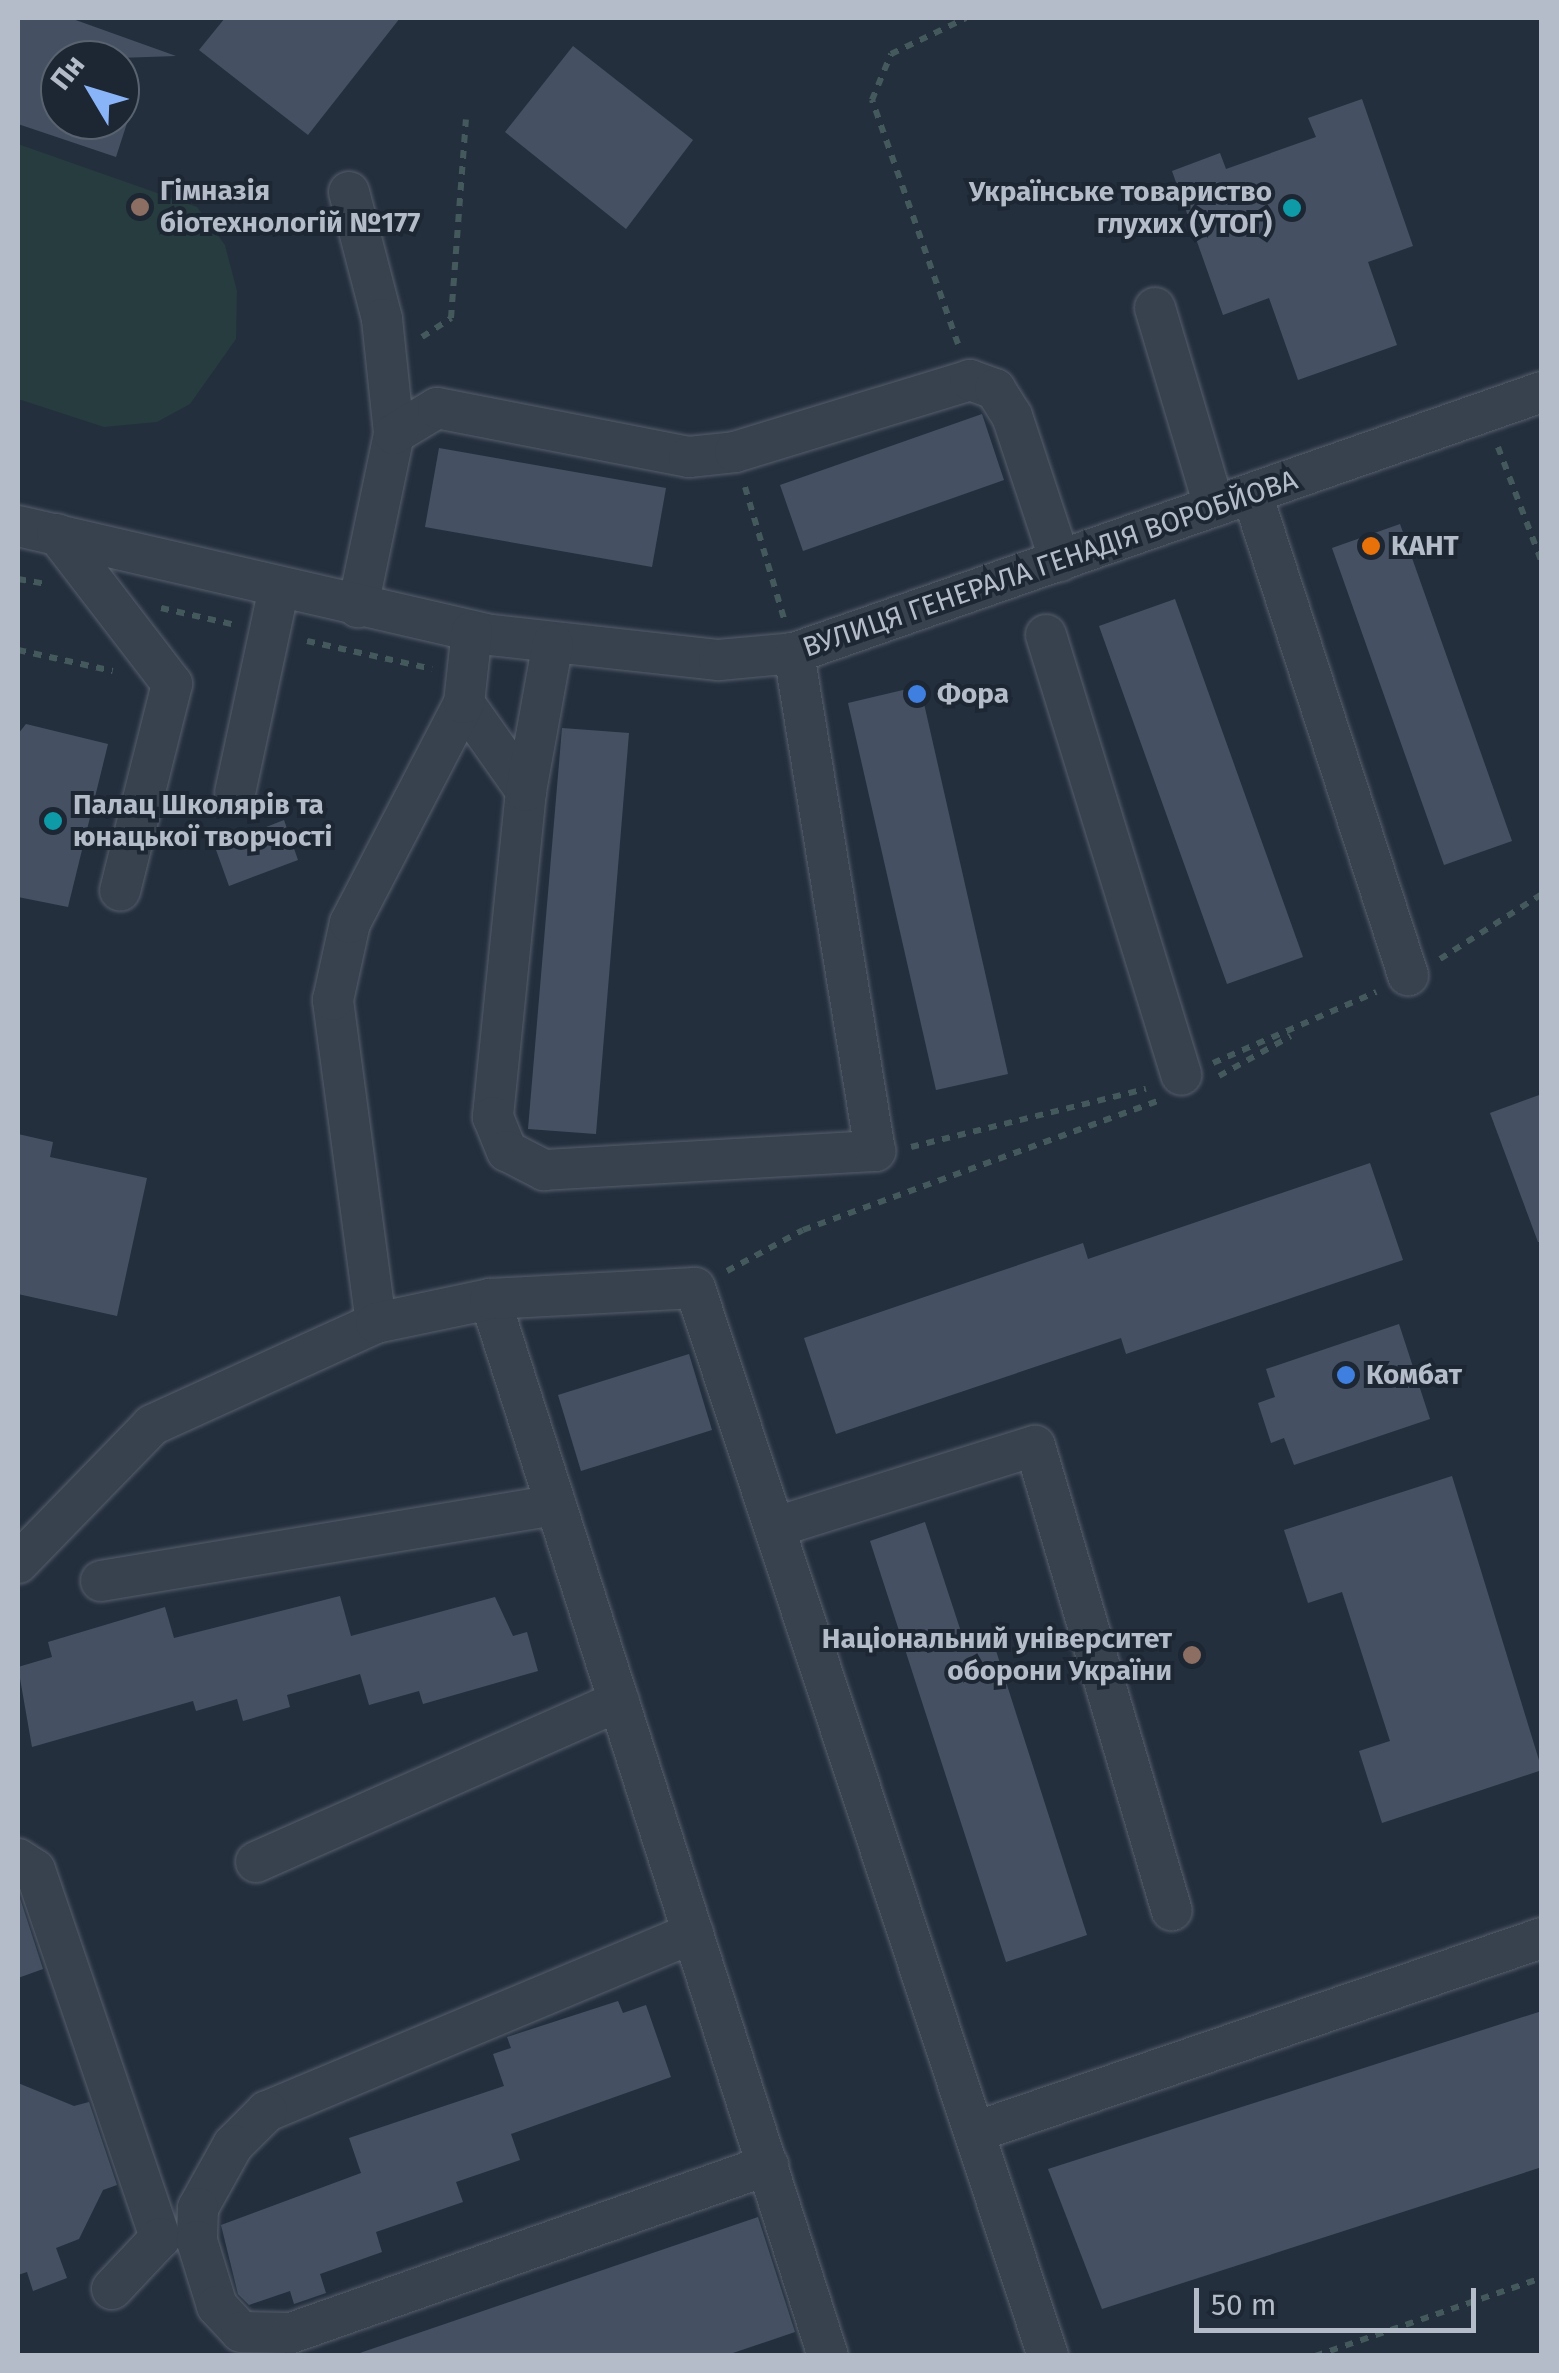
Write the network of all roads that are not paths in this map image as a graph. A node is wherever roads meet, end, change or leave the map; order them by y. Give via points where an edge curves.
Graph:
1 (349, 192) dead end
2 (1155, 308) dead end
3 (1542, 392) edge
4 (394, 434) junction
5 (1252, 494) junction
6 (1214, 506) junction
7 (18, 526) edge
8 (57, 534) junction
9 (1060, 560) junction
10 (279, 588) junction
11 (358, 607) junction
12 (472, 630) junction
13 (1046, 635) dead end
14 (553, 643) junction
15 (794, 652) junction
16 (464, 703) junction
17 (526, 791) junction
18 (236, 793) dead end
19 (120, 891) dead end
20 (1408, 976) road end
21 (1186, 1084) road end
22 (490, 1299) junction
23 (376, 1323) junction
24 (556, 1505) junction
25 (779, 1526) junction
26 (18, 1564) edge
27 (101, 1581) dead end
28 (619, 1702) junction
29 (18, 1859) edge
30 (256, 1862) dead end
31 (1172, 1910) dead end
32 (693, 1934) junction
33 (1542, 1938) edge
34 (976, 2132) junction
35 (768, 2165) junction
36 (112, 2289) dead end
37 (828, 2356) edge
38 (1048, 2356) edge

1 - 4 street via 382,319
2 - 6 street
3 - 5 street, ВУЛИЦЯ ГЕНЕРАЛА ГЕНАДІЯ ВОРОБЙОВА
4 - 9 street via 438,408 689,457 735,452 970,380 995,389 1012,416
4 - 11 street
5 - 6 street, ВУЛИЦЯ ГЕНЕРАЛА ГЕНАДІЯ ВОРОБЙОВА
5 - 20 street
6 - 9 street, ВУЛИЦЯ ГЕНЕРАЛА ГЕНАДІЯ ВОРОБЙОВА
7 - 8 street, ВУЛИЦЯ ГЕНЕРАЛА ГЕНАДІЯ ВОРОБЙОВА
8 - 10 street, ВУЛИЦЯ ГЕНЕРАЛА ГЕНАДІЯ ВОРОБЙОВА
8 - 19 street via 172,684
9 - 15 street, ВУЛИЦЯ ГЕНЕРАЛА ГЕНАДІЯ ВОРОБЙОВА
10 - 11 street, ВУЛИЦЯ ГЕНЕРАЛА ГЕНАДІЯ ВОРОБЙОВА
10 - 18 street
11 - 12 street, ВУЛИЦЯ ГЕНЕРАЛА ГЕНАДІЯ ВОРОБЙОВА
12 - 14 street, ВУЛИЦЯ ГЕНЕРАЛА ГЕНАДІЯ ВОРОБЙОВА
12 - 16 street
13 - 21 street
14 - 15 street, ВУЛИЦЯ ГЕНЕРАЛА ГЕНАДІЯ ВОРОБЙОВА via 719,660
14 - 17 street
15 - 17 street via 875,1152 544,1170 508,1152 493,1117
16 - 17 street
16 - 23 street via 350,923 333,1000
22 - 23 street
22 - 24 street
22 - 25 street via 695,1288
23 - 26 street via 152,1425
24 - 27 street
24 - 28 street
25 - 31 street via 1035,1446
25 - 34 street
28 - 30 street
28 - 32 street
29 - 36 street via 34,1870 160,2238
32 - 35 street
32 - 35 street via 276,2104 232,2144 202,2192 196,2240 212,2290 241,2332 291,2334
33 - 34 street
34 - 38 street
35 - 37 street

